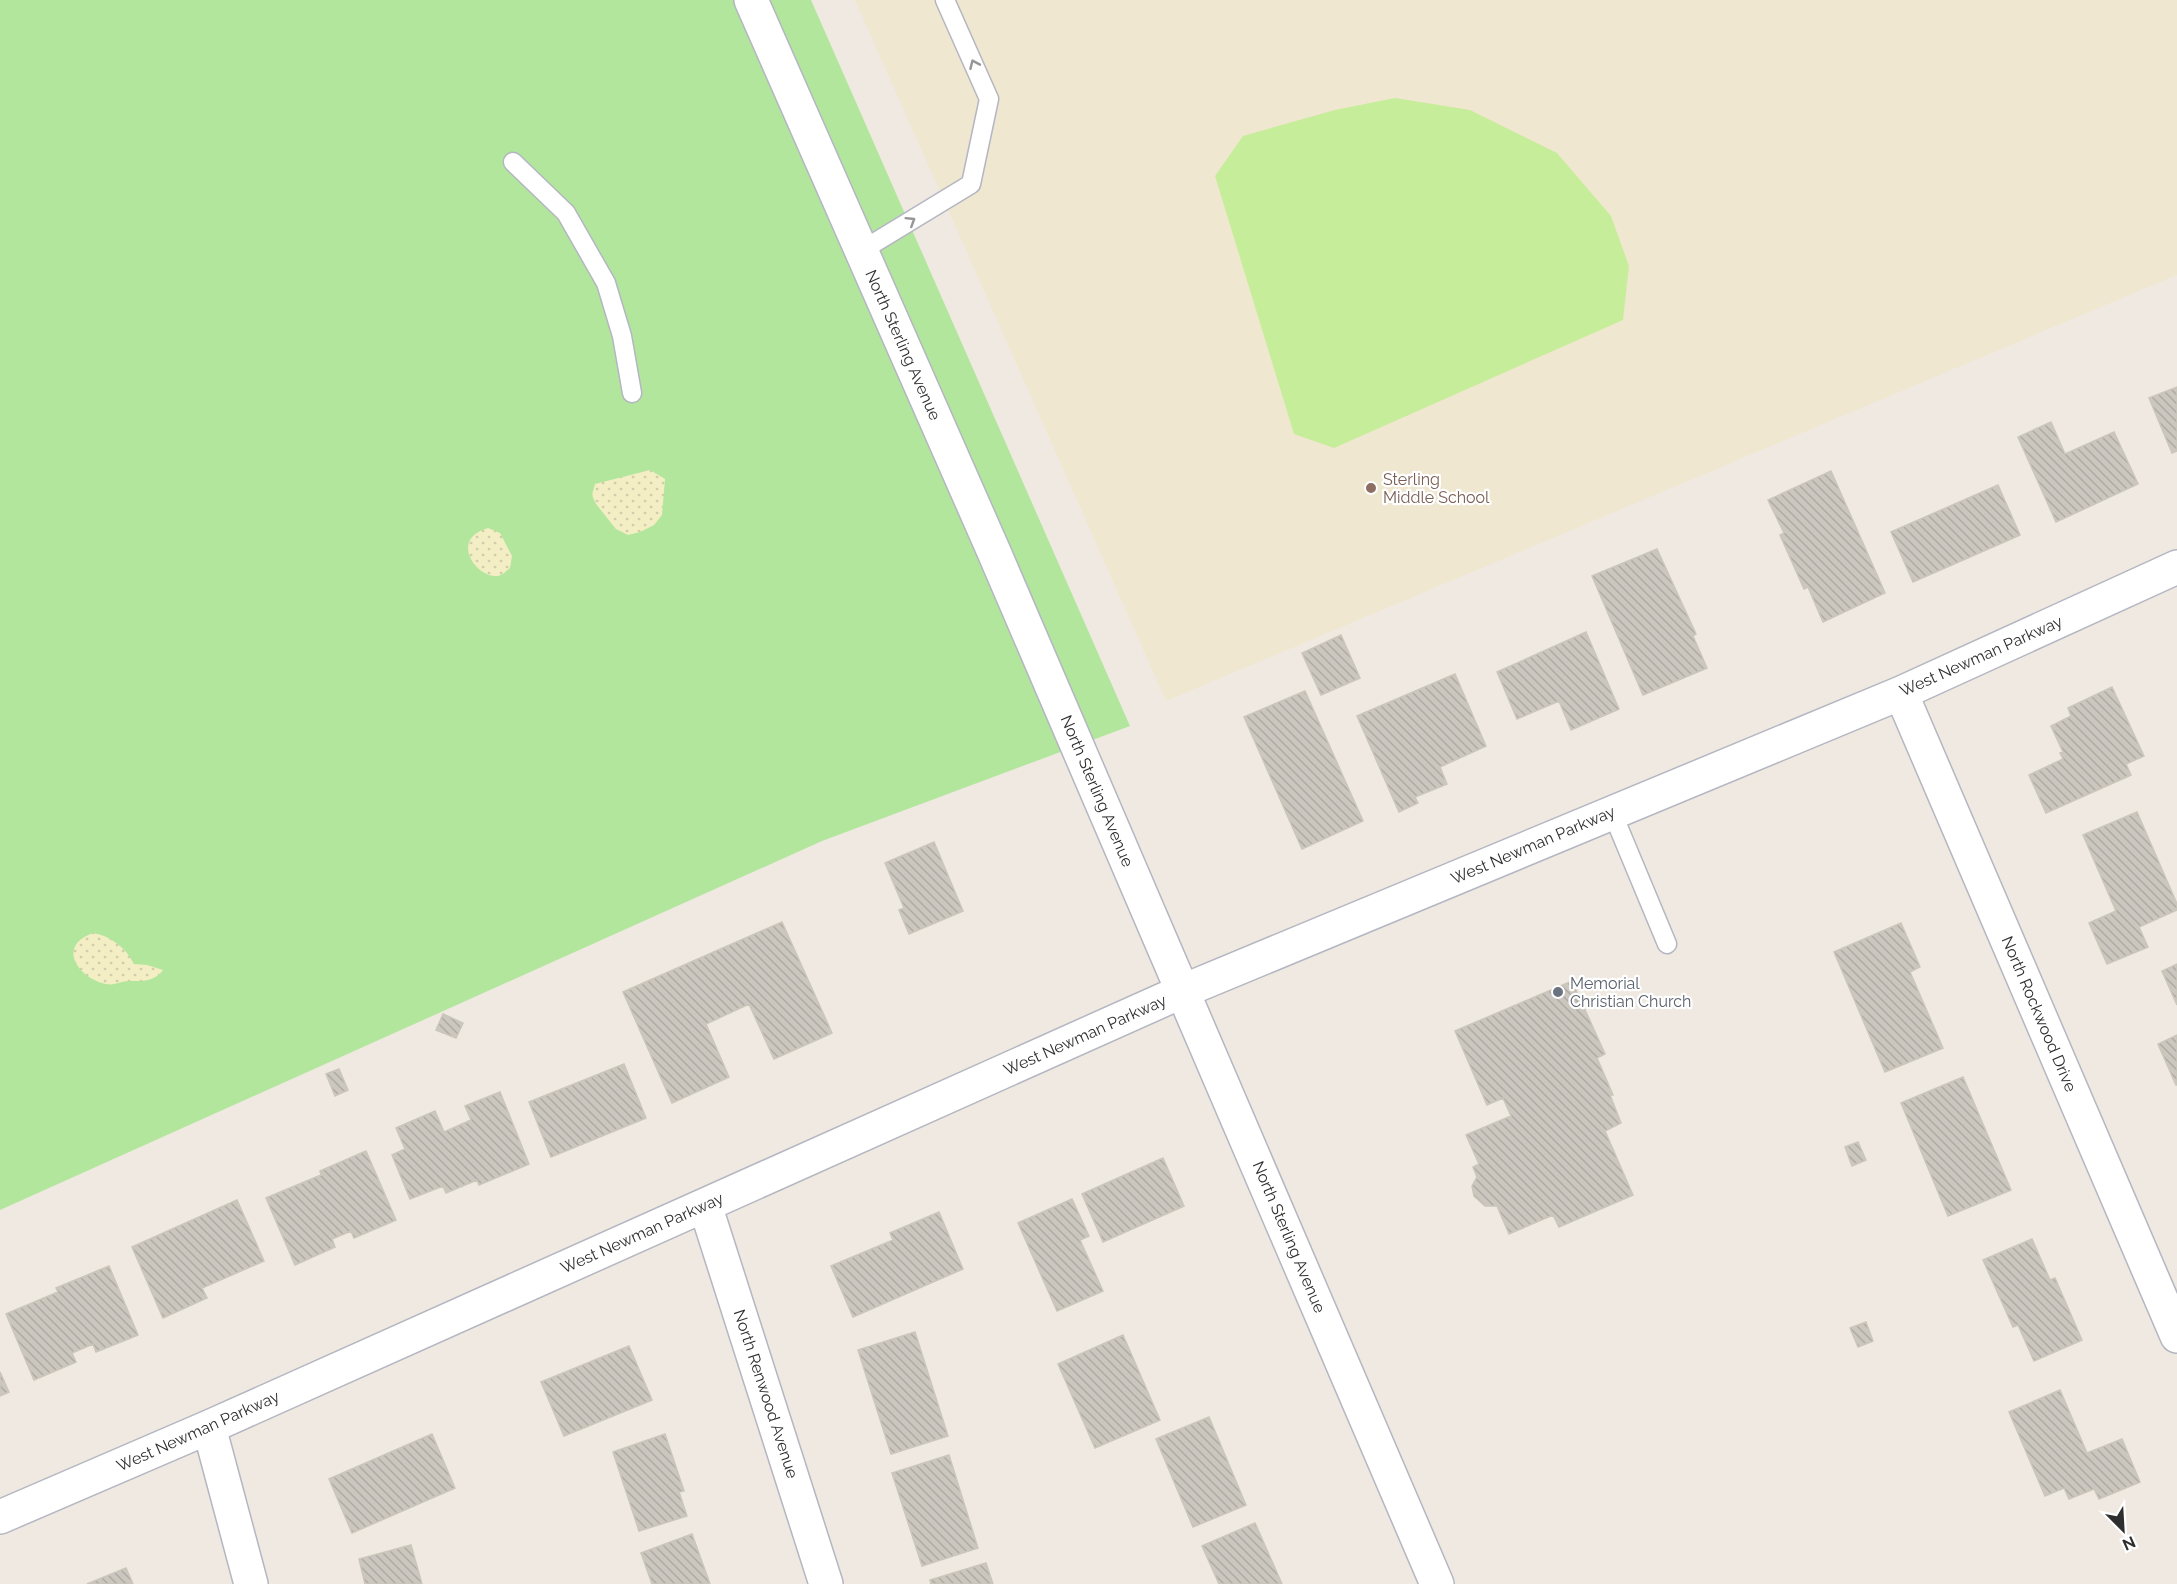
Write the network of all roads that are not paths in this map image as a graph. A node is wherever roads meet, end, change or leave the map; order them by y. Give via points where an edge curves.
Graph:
1 (751, 0) edge
2 (945, 0) edge
3 (513, 162) dead end
4 (861, 251) junction
5 (632, 393) dead end
6 (2177, 567) edge
7 (1901, 693) junction
8 (1612, 812) junction
9 (1667, 944) dead end
10 (1183, 991) junction
11 (705, 1205) junction
12 (2177, 1336) edge
13 (208, 1426) junction
14 (0, 1517) edge
15 (251, 1584) edge
16 (826, 1584) edge
17 (1437, 1584) edge

1 - 4 street, North Sterling Avenue
4 -> 2 lane via 971,184 989,99
3 - 5 lane via 566,213 606,283 622,336
4 - 10 street, North Sterling Avenue
6 - 7 street, West Newman Parkway
7 - 8 street, West Newman Parkway
7 - 12 street, North Rockwood Drive
8 - 9 lane
8 - 10 street, West Newman Parkway
10 - 11 street, West Newman Parkway
10 - 17 street, North Sterling Avenue
11 - 13 street, West Newman Parkway
11 - 16 street, North Renwood Avenue
13 - 14 street, West Newman Parkway
13 - 15 street

